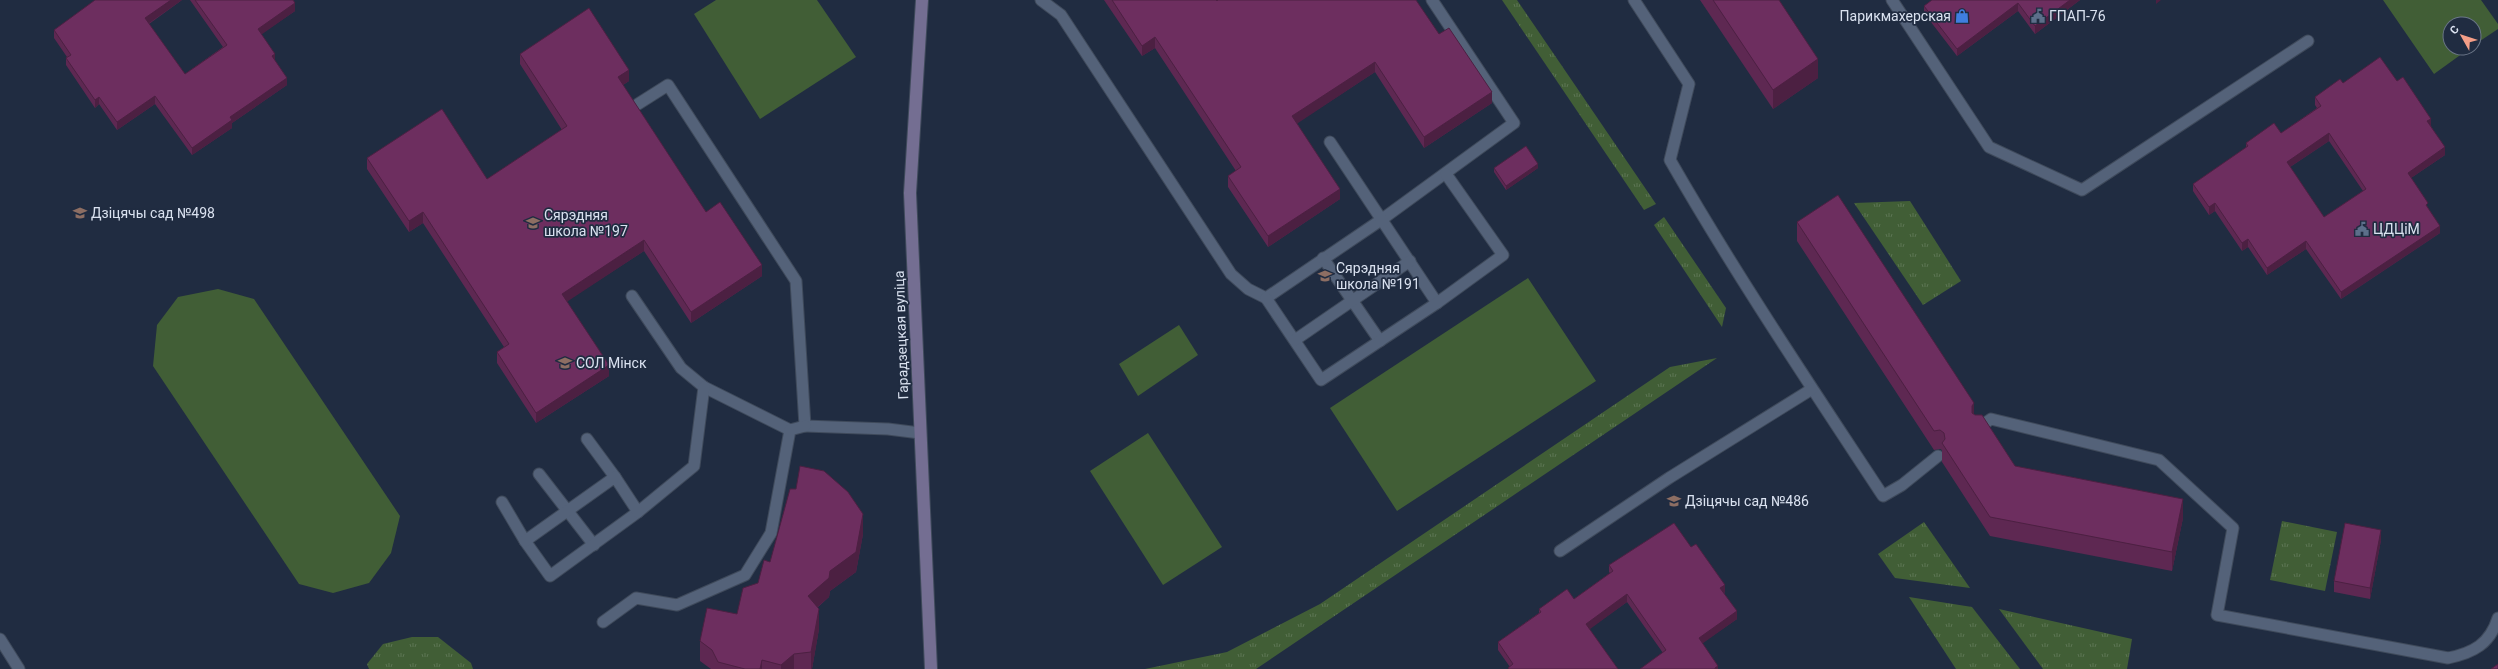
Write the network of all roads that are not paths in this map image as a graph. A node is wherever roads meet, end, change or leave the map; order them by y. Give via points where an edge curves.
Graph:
1 (922, 0) edge
2 (1040, 0) edge
3 (1432, 0) edge
4 (1634, 0) edge
5 (1892, 0) edge
6 (2308, 41) dead end
7 (638, 104) dead end
8 (1330, 142) dead end
9 (1446, 174) junction
10 (1381, 220) junction
11 (1323, 258) junction
12 (1410, 262) junction
13 (632, 296) dead end
14 (1266, 298) junction
15 (1352, 300) junction
16 (1437, 303) junction
17 (1295, 340) junction
18 (1380, 341) junction
19 (704, 387) junction
20 (1812, 389) junction
21 (805, 426) junction
22 (1978, 428) edge
23 (790, 430) junction
24 (920, 433) junction
25 (586, 439) dead end
26 (1938, 456) edge
27 (539, 474) dead end
28 (615, 477) junction
29 (502, 502) dead end
30 (567, 510) junction
31 (638, 512) junction
32 (525, 541) junction
33 (594, 545) junction
34 (1560, 551) dead end
35 (2498, 618) edge
36 (603, 622) dead end
37 (0, 639) edge
38 (19, 669) edge
39 (931, 669) edge

1 - 24 street, Гарадзецкая вуліца via 910,193
2 - 14 lane via 1061,15 1231,274 1248,289
3 - 9 lane via 1514,123
4 - 20 lane via 1689,84 1670,160
5 - 6 lane via 1989,147 2082,190
7 - 21 lane via 668,85 796,281
8 - 10 lane
9 - 10 lane
9 - 16 lane via 1503,256
10 - 11 lane
10 - 12 lane
11 - 14 lane
11 - 15 lane
12 - 15 lane
12 - 16 lane
13 - 19 lane via 681,368
14 - 17 lane
15 - 17 lane
15 - 18 lane
16 - 18 lane
17 - 18 lane via 1321,380
19 - 23 lane
19 - 31 lane via 694,466
20 - 26 lane via 1883,496 1902,485
20 - 34 lane via 1669,478
21 - 23 lane
21 - 24 lane via 888,428
22 - 35 lane via 1991,418 2159,460 2234,528 2217,616 2448,658 2478,648 2490,638
23 - 36 lane via 772,533 745,575 677,605 636,598
24 - 39 street, Гарадзецкая вуліца
25 - 28 lane
27 - 30 lane
28 - 30 lane
28 - 31 lane
29 - 32 lane
30 - 32 lane
30 - 33 lane
31 - 33 lane
32 - 33 lane via 550,576
37 - 38 lane

